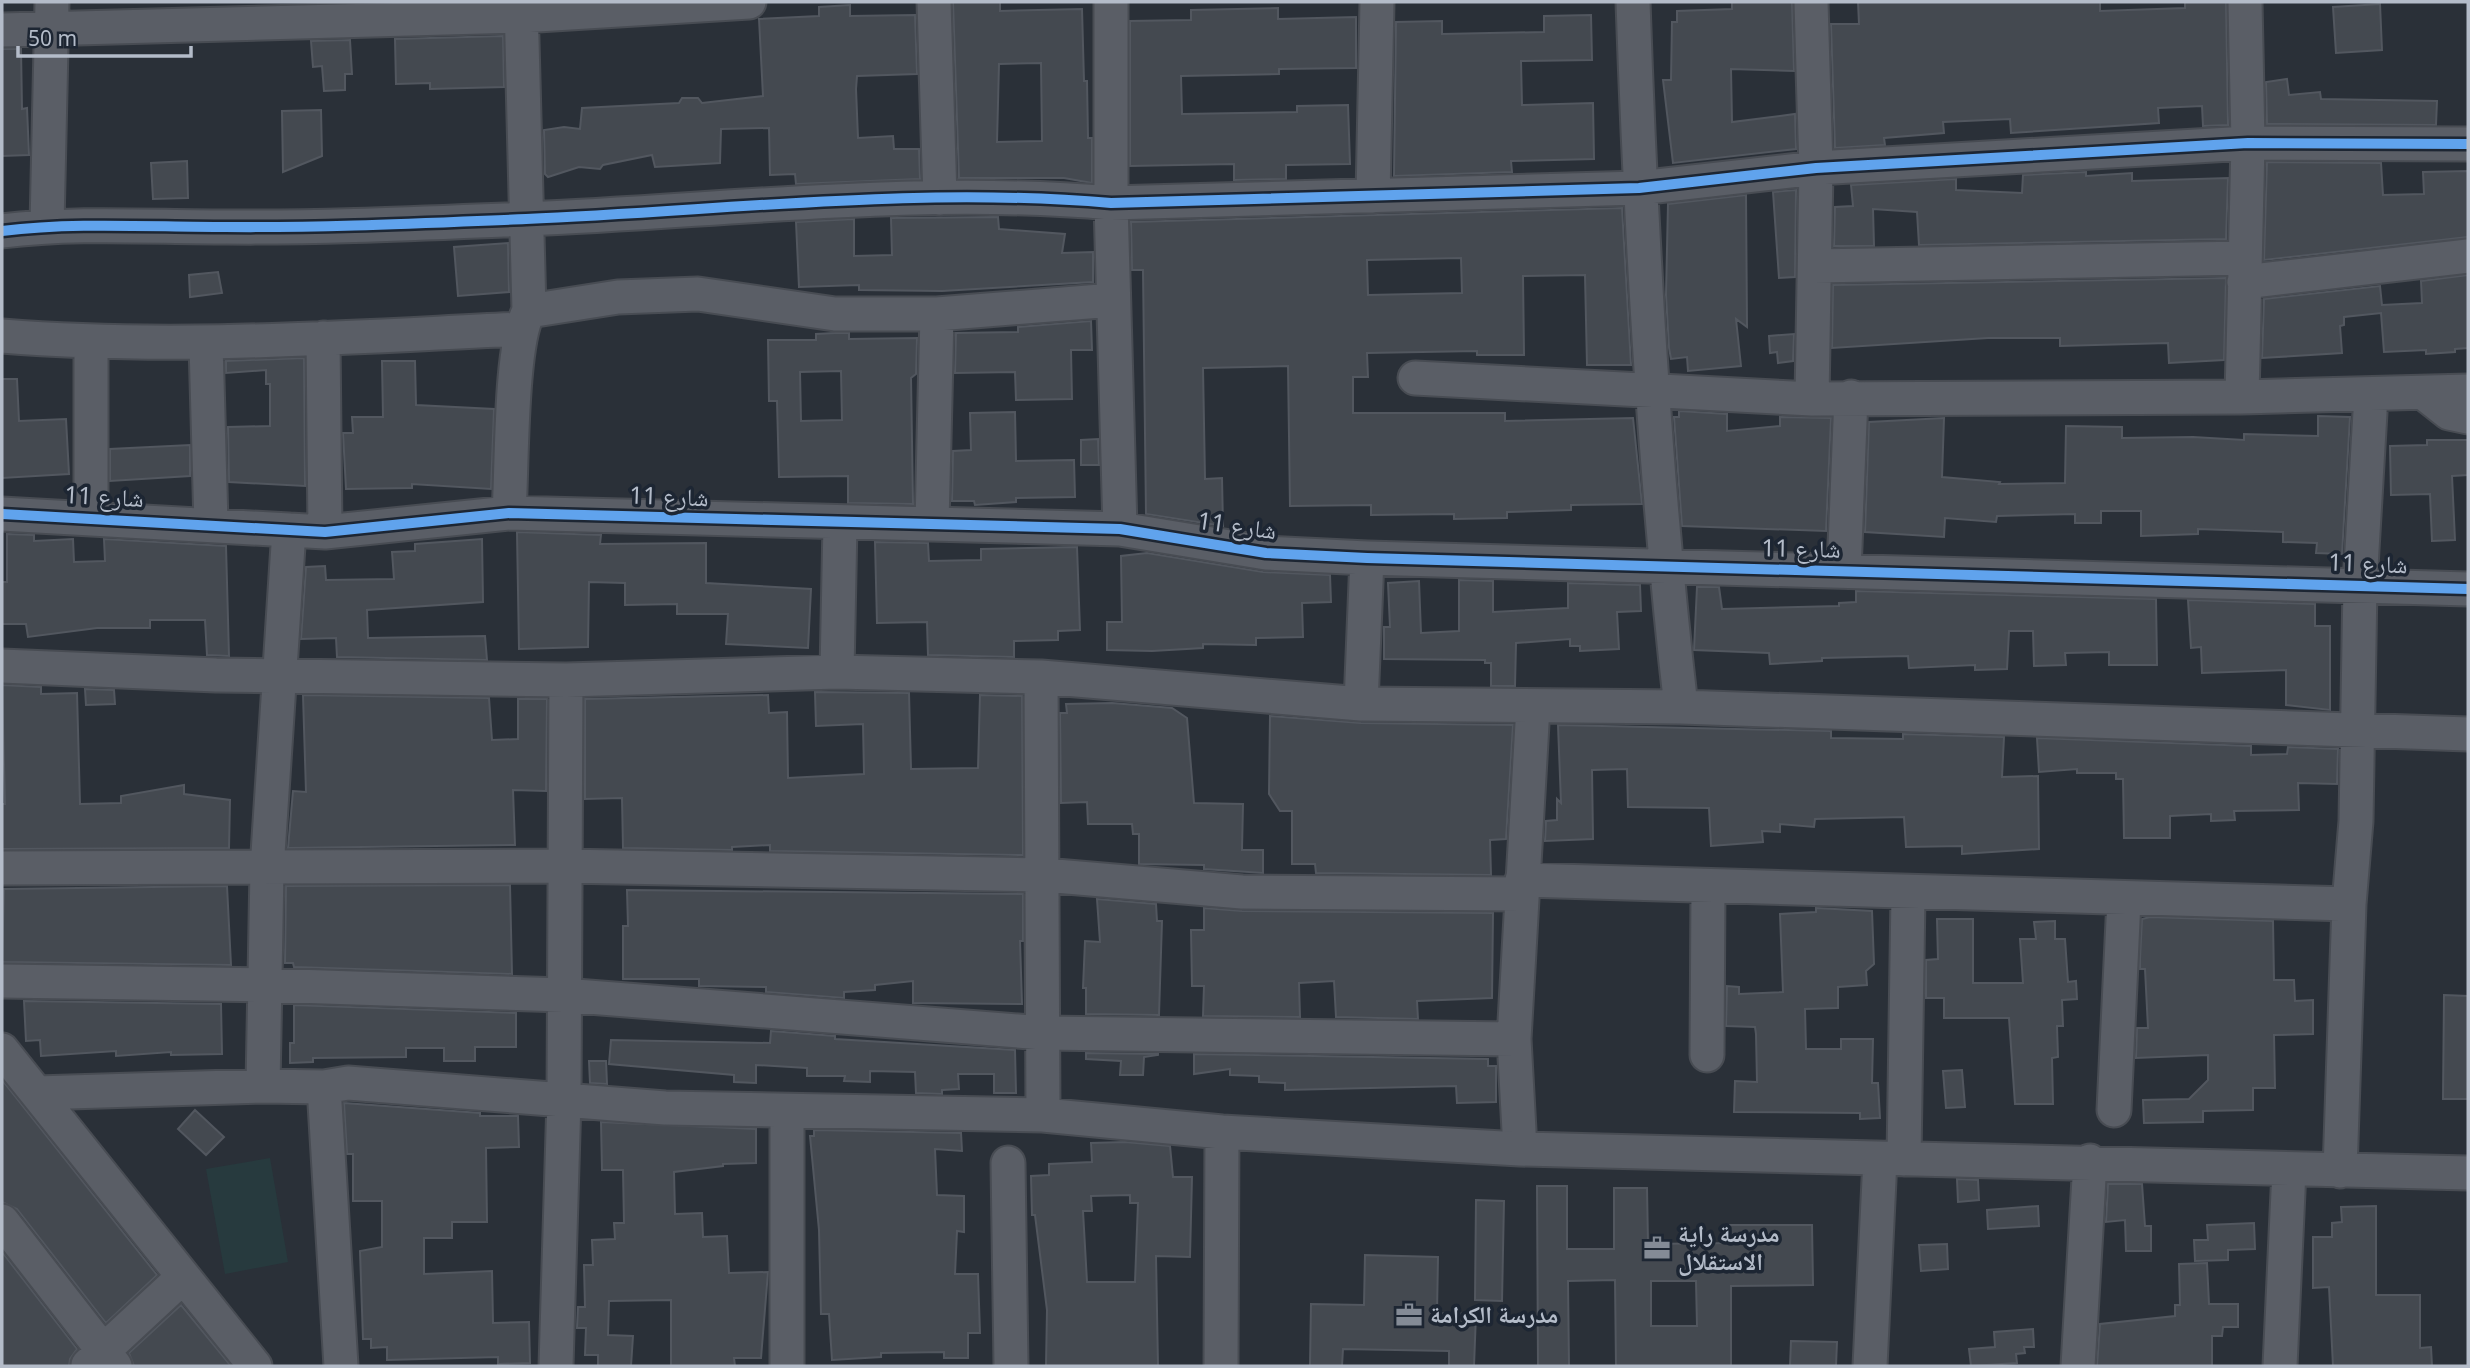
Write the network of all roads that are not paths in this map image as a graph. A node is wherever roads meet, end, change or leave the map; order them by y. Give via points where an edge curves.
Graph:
1 (749, 2) edge
2 (934, 2) edge
3 (1111, 2) edge
4 (1377, 2) edge
5 (1633, 2) edge
6 (1811, 2) edge
7 (2245, 2) edge
8 (715, 3) edge
9 (521, 9) edge
10 (51, 16) edge
11 (2, 30) edge
12 (2248, 143) junction
13 (2468, 144) edge
14 (1816, 168) junction
15 (1639, 188) junction
16 (1373, 196) junction
17 (940, 198) junction
18 (1111, 203) junction
19 (527, 219) junction
20 (47, 225) junction
21 (2, 231) edge
22 (2468, 256) edge
23 (1815, 266) junction
24 (2245, 270) junction
25 (1113, 300) junction
26 (937, 314) junction
27 (525, 320) junction
28 (2, 335) edge
29 (323, 338) junction
30 (91, 343) junction
31 (206, 344) junction
32 (1415, 379) dead end
33 (1652, 391) junction
34 (2468, 391) edge
35 (2425, 394) junction
36 (2371, 395) junction
37 (1851, 397) junction
38 (2242, 397) junction
39 (1812, 399) junction
40 (2468, 416) edge
41 (509, 513) junction
42 (2, 514) edge
43 (91, 517) junction
44 (840, 523) junction
45 (211, 524) junction
46 (932, 524) junction
47 (1120, 529) junction
48 (289, 530) junction
49 (325, 532) junction
50 (1367, 558) junction
51 (1665, 566) junction
52 (1844, 571) junction
53 (2360, 584) junction
54 (2468, 589) edge
55 (2, 666) edge
56 (837, 672) junction
57 (279, 676) junction
58 (1041, 677) junction
59 (566, 680) junction
60 (1361, 704) junction
61 (1533, 706) junction
62 (1681, 707) junction
63 (2357, 729) junction
64 (2468, 734) edge
65 (564, 866) junction
66 (2, 868) edge
67 (267, 869) junction
68 (1044, 875) junction
69 (1522, 887) junction
70 (1708, 887) junction
71 (1908, 894) junction
72 (2124, 900) junction
73 (2349, 904) junction
74 (2, 981) edge
75 (265, 985) junction
76 (563, 995) junction
77 (1043, 1033) junction
78 (1514, 1039) junction
79 (2, 1050) edge
80 (1707, 1055) dead end
81 (262, 1086) junction
82 (324, 1087) junction
83 (37, 1093) junction
84 (564, 1099) junction
85 (787, 1111) junction
86 (2113, 1111) dead end
87 (1043, 1115) junction
88 (1222, 1132) junction
89 (1520, 1149) junction
90 (1892, 1159) junction
91 (2090, 1161) junction
92 (1008, 1163) dead end
93 (2289, 1170) junction
94 (2340, 1171) junction
95 (2468, 1173) edge
96 (2, 1221) edge
97 (183, 1278) junction
98 (102, 1361) edge
99 (255, 1366) edge
100 (341, 1366) edge
101 (556, 1366) edge
102 (787, 1366) edge
103 (1011, 1366) edge
104 (1221, 1366) edge
105 (1870, 1366) edge
106 (2078, 1366) edge
107 (2280, 1366) edge

1 - 8 street
2 - 17 street
3 - 18 street
4 - 16 street
5 - 15 street
6 - 14 street
7 - 12 street
8 - 9 street
9 - 10 street
9 - 19 street
10 - 11 street
10 - 20 street
12 - 13 street
12 - 14 street
12 - 24 street
14 - 15 street
14 - 23 street
15 - 16 street
15 - 33 street
16 - 18 street
17 - 18 street via 1025,196
17 - 19 street via 805,201
18 - 25 street
19 - 20 street via 228,228
19 - 27 street
20 - 21 street
22 - 24 street
23 - 24 street
23 - 39 street
24 - 38 street
25 - 26 street
25 - 47 street
26 - 27 street via 835,314 698,295 618,297
26 - 46 street
27 - 29 street
27 - 41 street
28 - 30 street
29 - 31 street
29 - 49 street
30 - 31 street
30 - 43 street
31 - 45 street
32 - 33 street
33 - 39 street
33 - 51 street
34 - 35 street
35 - 36 street
35 - 40 street via 2449,413
36 - 38 street
36 - 53 street
37 - 38 street
37 - 39 street
37 - 52 street
41 - 44 street, شارع 11
41 - 49 street, شارع 11
42 - 43 street, شارع 11
43 - 45 street, شارع 11
44 - 46 street, شارع 11
44 - 56 street
45 - 48 street, شارع 11
46 - 47 street, شارع 11
47 - 50 street, شارع 11 via 1266,553
48 - 49 street, شارع 11
48 - 57 street
50 - 51 street, شارع 11
50 - 60 street
51 - 52 street, شارع 11
51 - 62 street
52 - 53 street, شارع 11
53 - 54 street, شارع 11
53 - 63 street
55 - 57 street
56 - 58 street
56 - 59 street
57 - 59 street
57 - 67 street
58 - 60 street
58 - 68 street
59 - 65 street
60 - 61 street
61 - 62 street
61 - 69 street
62 - 63 street
63 - 64 street
63 - 73 street
65 - 67 street
65 - 68 street
65 - 76 street
66 - 67 street
67 - 75 street
68 - 69 street via 1242,892
68 - 77 street
69 - 70 street
69 - 78 street
70 - 71 street
70 - 80 street
71 - 72 street
71 - 90 street
72 - 73 street
72 - 86 street
73 - 94 street
74 - 75 street
75 - 76 street
75 - 81 street
76 - 77 street
76 - 84 street
77 - 78 street
77 - 87 street
78 - 89 street
79 - 83 street
81 - 82 street
81 - 83 street
82 - 84 street via 348,1083
82 - 100 street
83 - 97 street
84 - 85 street via 665,1108
84 - 101 street
85 - 87 street
85 - 102 street
87 - 88 street
88 - 89 street
88 - 104 street
89 - 90 street
90 - 91 street
90 - 105 street
91 - 93 street
91 - 106 street
92 - 103 street
93 - 94 street
93 - 107 street
94 - 95 street
96 - 98 street
97 - 98 street
97 - 99 street

